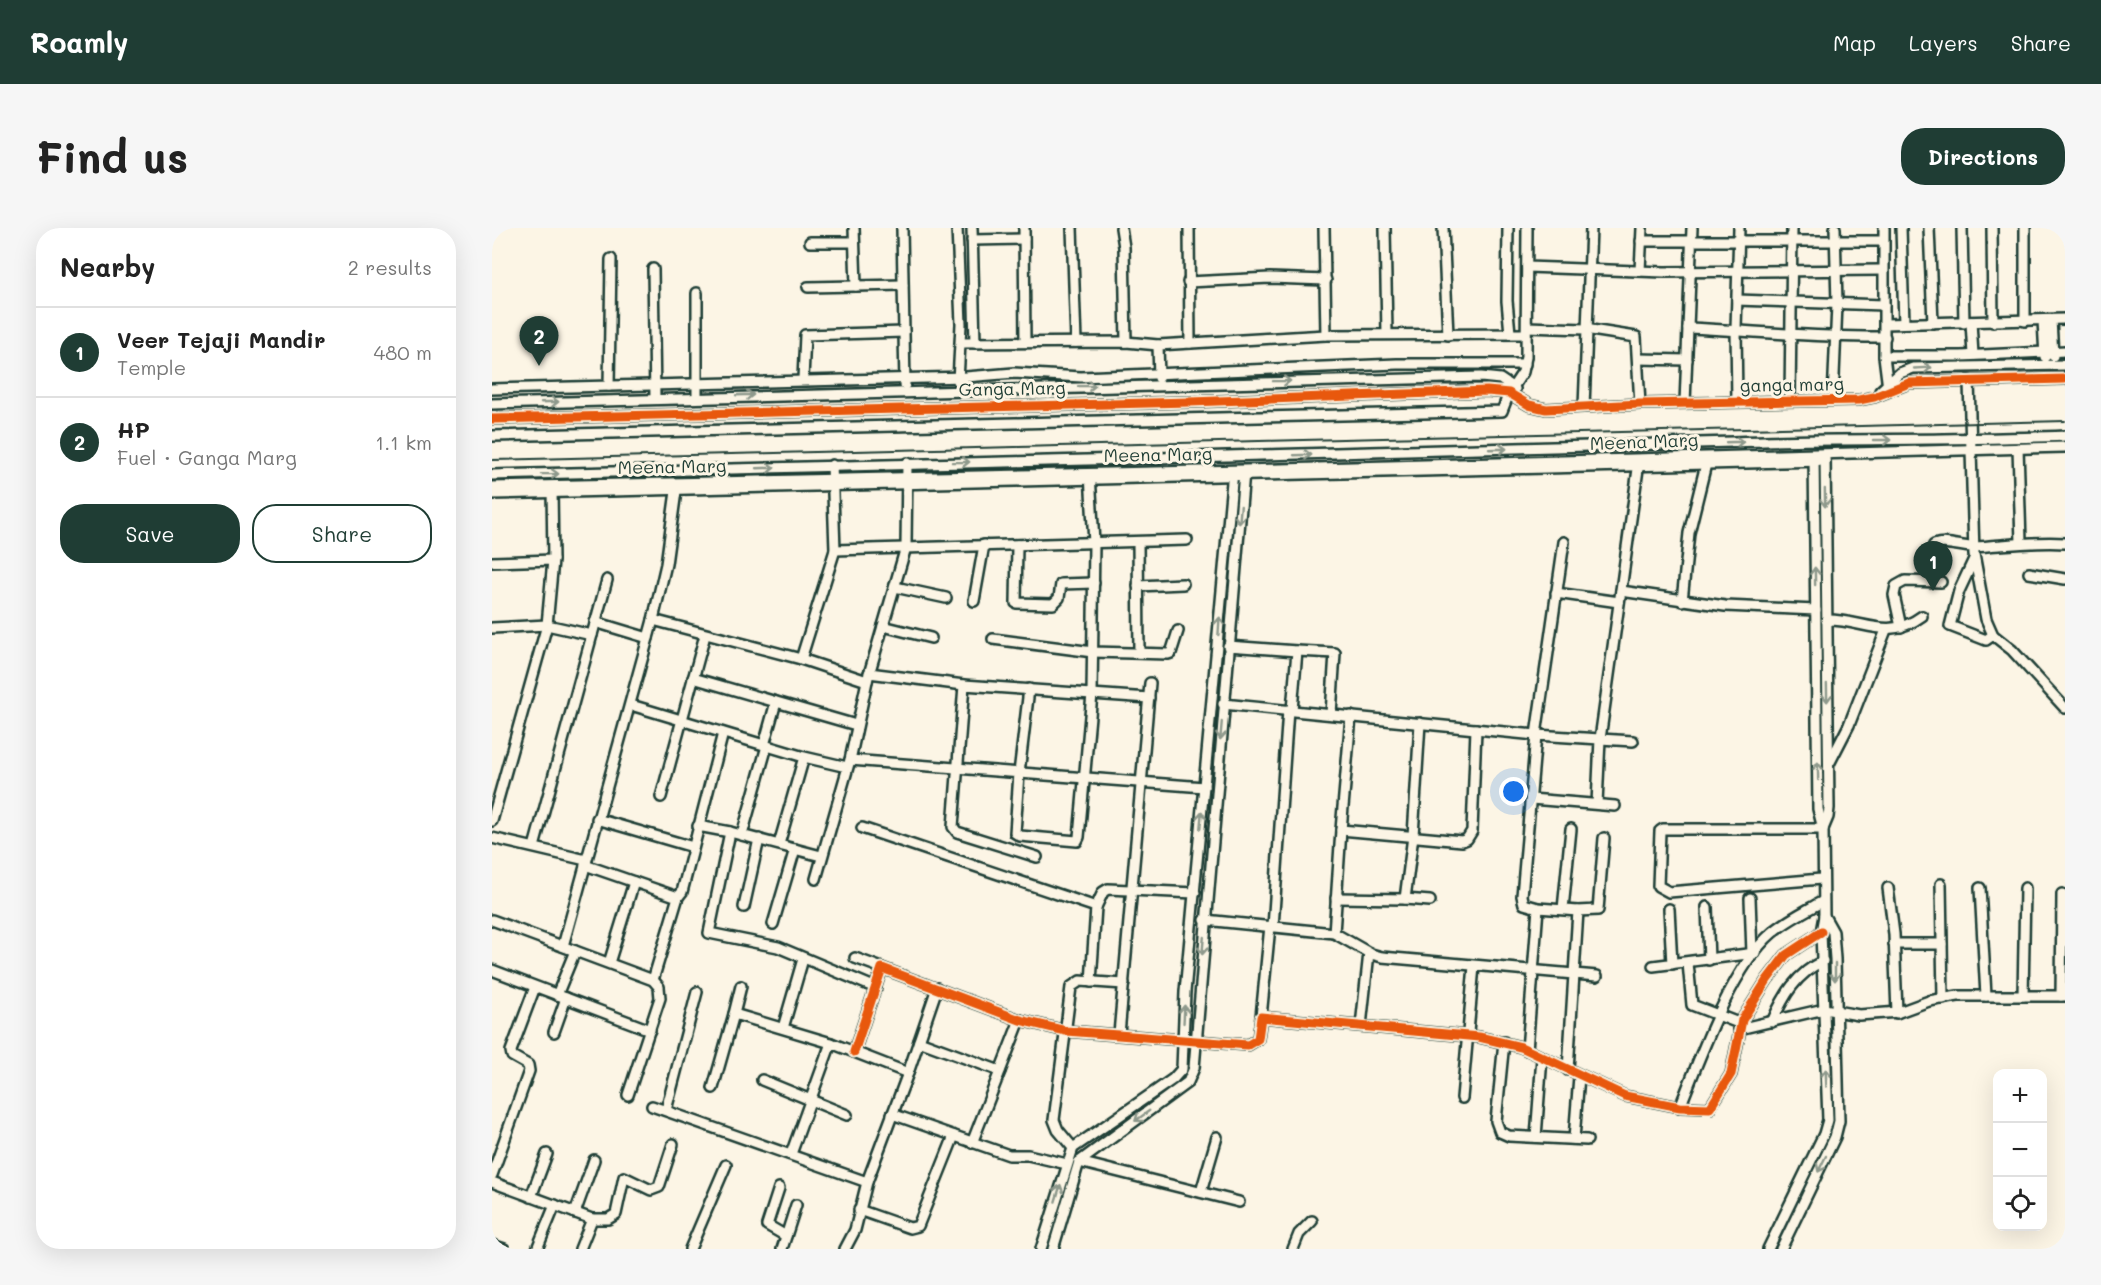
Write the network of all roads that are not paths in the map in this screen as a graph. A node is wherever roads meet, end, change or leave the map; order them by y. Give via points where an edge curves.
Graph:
1 (854, 228) edge
2 (902, 228) edge
3 (957, 228) edge
4 (972, 228) edge
5 (1024, 228) edge
6 (1072, 228) edge
7 (1122, 228) edge
8 (1189, 228) edge
9 (1324, 228) edge
10 (1384, 228) edge
11 (1443, 228) edge
12 (1508, 228) edge
13 (1527, 228) edge
14 (1591, 228) edge
15 (1642, 228) edge
16 (1692, 228) edge
17 (1739, 228) edge
18 (1792, 228) edge
19 (1835, 228) edge
20 (1884, 228) edge
21 (1901, 228) edge
22 (1929, 228) edge
23 (1962, 228) edge
24 (1992, 228) edge
25 (2025, 228) edge
26 (1024, 239) junction
27 (972, 240) junction
28 (1641, 241) junction
29 (1883, 241) junction
30 (810, 242) dead end
31 (854, 242) junction
32 (1691, 242) junction
33 (1738, 242) junction
34 (1791, 242) junction
35 (1836, 243) junction
36 (611, 259) dead end
37 (1527, 267) junction
38 (653, 269) dead end
39 (1589, 269) junction
40 (1791, 269) junction
41 (1737, 270) junction
42 (1837, 270) junction
43 (1882, 270) junction
44 (1640, 271) junction
45 (1690, 272) junction
46 (1326, 280) junction
47 (1188, 282) junction
48 (903, 285) junction
49 (856, 286) junction
50 (808, 287) dead end
51 (697, 293) dead end
52 (1737, 300) junction
53 (1792, 302) junction
54 (1837, 304) junction
55 (1884, 305) junction
56 (2065, 319) edge
57 (2047, 320) junction
58 (2025, 321) junction
59 (1967, 322) junction
60 (1993, 322) junction
61 (1904, 323) junction
62 (1933, 323) junction
63 (1885, 324) junction
64 (1688, 328) junction
65 (1585, 329) junction
66 (1736, 329) junction
67 (1526, 330) junction
68 (904, 332) junction
69 (1510, 333) junction
70 (1790, 333) junction
71 (1387, 334) junction
72 (1326, 335) junction
73 (1448, 335) junction
74 (1885, 337) junction
75 (1834, 338) junction
76 (1025, 342) junction
77 (1076, 342) junction
78 (1126, 342) junction
79 (961, 343) junction
80 (975, 343) junction
81 (1190, 343) junction
82 (1158, 345) junction
83 (2049, 351) junction
84 (2065, 351) edge
85 (1972, 355) junction
86 (1884, 356) junction
87 (1638, 359) junction
88 (1687, 360) junction
89 (1525, 364) junction
90 (2050, 365) junction
91 (2065, 365) edge
92 (1159, 372) junction
93 (959, 377) junction
94 (904, 379) junction
95 (2065, 379) edge
96 (803, 380) junction
97 (1969, 381) junction
98 (697, 383) junction
99 (654, 384) junction
100 (1160, 384) junction
101 (590, 386) junction
102 (609, 386) junction
103 (1888, 387) junction
104 (492, 389) edge
105 (957, 389) junction
106 (1511, 390) junction
107 (904, 391) junction
108 (697, 397) junction
109 (655, 398) junction
110 (591, 400) junction
111 (1833, 400) junction
112 (1790, 401) junction
113 (1737, 402) junction
114 (1684, 403) junction
115 (492, 404) edge
116 (1640, 404) junction
117 (1584, 407) junction
118 (492, 419) edge
119 (492, 436) edge
120 (2065, 436) edge
121 (1813, 439) junction
122 (1824, 439) junction
123 (1639, 444) junction
124 (1969, 445) junction
125 (2065, 447) edge
126 (2018, 448) junction
127 (1233, 457) junction
128 (1245, 457) junction
129 (1814, 457) junction
130 (1825, 457) junction
131 (1090, 460) junction
132 (1639, 462) junction
133 (907, 463) junction
134 (1706, 464) junction
135 (832, 465) junction
136 (1232, 473) junction
137 (1244, 473) junction
138 (492, 475) edge
139 (1091, 476) junction
140 (907, 481) junction
141 (833, 482) junction
142 (677, 486) junction
143 (492, 487) edge
144 (552, 489) junction
145 (492, 494) edge
146 (1186, 540) dead end
147 (1138, 542) junction
148 (1564, 542) dead end
149 (2021, 542) junction
150 (1094, 543) junction
151 (2065, 543) edge
152 (984, 545) junction
153 (1017, 545) junction
154 (1934, 545) dead end
155 (906, 547) junction
156 (1974, 547) junction
157 (835, 550) junction
158 (1974, 559) junction
159 (553, 561) junction
160 (492, 562) edge
161 (2029, 573) dead end
162 (2065, 579) edge
163 (607, 580) dead end
164 (1941, 582) dead end
165 (1094, 583) junction
166 (1183, 584) dead end
167 (1138, 586) junction
168 (895, 587) junction
169 (1621, 591) junction
170 (1556, 593) junction
171 (946, 598) dead end
172 (974, 601) dead end
173 (1682, 601) junction
174 (1619, 602) junction
175 (1816, 610) junction
176 (1922, 616) dead end
177 (653, 620) junction
178 (1827, 620) junction
179 (595, 622) junction
180 (547, 625) junction
181 (883, 626) junction
182 (1901, 627) junction
183 (492, 628) edge
184 (1886, 630) junction
185 (1178, 631) dead end
186 (592, 635) junction
187 (705, 635) junction
188 (1993, 635) junction
189 (648, 638) junction
190 (931, 638) dead end
191 (993, 639) dead end
192 (1228, 646) junction
193 (1297, 651) junction
194 (1093, 652) junction
195 (1139, 653) junction
196 (801, 659) junction
197 (868, 677) junction
198 (693, 678) junction
199 (1150, 683) dead end
200 (964, 685) junction
201 (1029, 689) junction
202 (1092, 694) junction
203 (1149, 698) junction
204 (776, 702) junction
205 (1223, 704) junction
206 (631, 705) junction
207 (2065, 708) edge
208 (1290, 710) junction
209 (1331, 714) junction
210 (1351, 716) junction
211 (681, 720) junction
212 (1420, 723) junction
213 (856, 725) junction
214 (1476, 729) junction
215 (723, 733) junction
216 (1536, 735) junction
217 (1600, 739) junction
218 (1633, 741) dead end
219 (766, 746) junction
220 (804, 757) junction
221 (848, 763) junction
222 (1828, 764) junction
223 (958, 767) junction
224 (1019, 772) junction
225 (1084, 778) junction
226 (497, 782) edge
227 (1142, 783) junction
228 (1204, 787) junction
229 (661, 797) dead end
230 (1531, 799) junction
231 (1597, 804) junction
232 (1615, 806) dead end
233 (597, 819) junction
234 (492, 821) edge
235 (698, 826) junction
236 (862, 828) dead end
237 (1823, 829) junction
238 (1341, 830) junction
239 (1570, 830) dead end
240 (730, 832) junction
241 (742, 835) junction
242 (1413, 836) junction
243 (492, 838) edge
244 (1604, 838) dead end
245 (759, 839) junction
246 (779, 844) junction
247 (534, 847) junction
248 (693, 847) junction
249 (795, 849) junction
250 (821, 856) junction
251 (1037, 857) dead end
252 (586, 862) junction
253 (816, 879) dead end
254 (1821, 879) junction
255 (634, 882) junction
256 (1941, 884) dead end
257 (1888, 888) dead end
258 (1980, 888) dead end
259 (2025, 888) dead end
260 (1132, 889) junction
261 (1195, 893) junction
262 (2062, 894) dead end
263 (678, 897) junction
264 (1336, 898) junction
265 (1750, 898) dead end
266 (1405, 899) junction
267 (1430, 901) dead end
268 (1823, 902) junction
269 (744, 907) dead end
270 (1096, 907) junction
271 (1707, 907) dead end
272 (1538, 908) junction
273 (1563, 909) junction
274 (1669, 909) dead end
275 (1578, 911) junction
276 (1824, 916) junction
277 (492, 920) edge
278 (1205, 920) junction
279 (773, 924) dead end
280 (1271, 926) junction
281 (1821, 932) junction
282 (1334, 933) junction
283 (1894, 944) junction
284 (1942, 944) junction
285 (563, 946) junction
286 (575, 951) junction
287 (1369, 953) junction
288 (1754, 954) junction
289 (855, 958) dead end
290 (803, 959) junction
291 (1708, 960) junction
292 (1823, 961) junction
293 (609, 963) junction
294 (1688, 963) junction
295 (1672, 964) junction
296 (1474, 966) junction
297 (1653, 966) dead end
298 (882, 968) junction
299 (492, 970) edge
300 (1532, 971) junction
301 (1574, 974) junction
302 (1597, 976) dead end
303 (653, 980) junction
304 (1091, 982) junction
305 (1124, 984) junction
306 (741, 986) dead end
307 (535, 987) junction
308 (876, 988) junction
309 (937, 988) junction
310 (698, 992) dead end
311 (1986, 996) junction
312 (2023, 996) junction
313 (2063, 996) edge
314 (562, 997) junction
315 (1943, 999) junction
316 (1824, 1009) junction
317 (1835, 1010) junction
318 (1897, 1013) junction
319 (734, 1014) junction
320 (1718, 1016) junction
321 (1261, 1017) junction
322 (1020, 1020) junction
323 (1772, 1022) junction
324 (1361, 1026) junction
325 (1740, 1027) junction
326 (783, 1028) junction
327 (650, 1030) junction
328 (1066, 1031) junction
329 (554, 1032) dead end
330 (1119, 1034) junction
331 (1468, 1036) junction
332 (1183, 1040) junction
333 (1194, 1040) junction
334 (919, 1041) junction
335 (1504, 1042) junction
336 (831, 1043) junction
337 (1527, 1050) junction
338 (854, 1052) junction
339 (1542, 1057) junction
340 (1568, 1070) junction
341 (1000, 1071) junction
342 (908, 1073) junction
343 (1579, 1076) junction
344 (762, 1080) dead end
345 (713, 1088) dead end
346 (628, 1095) dead end
347 (811, 1098) junction
348 (1462, 1098) dead end
349 (652, 1106) dead end
350 (1680, 1107) junction
351 (666, 1110) junction
352 (891, 1114) junction
353 (847, 1115) dead end
354 (954, 1136) junction
355 (1217, 1137) dead end
356 (1536, 1137) junction
357 (1574, 1139) junction
358 (1587, 1140) dead end
359 (972, 1143) junction
360 (673, 1144) dead end
361 (1073, 1148) junction
362 (547, 1154) dead end
363 (791, 1154) junction
364 (594, 1160) dead end
365 (1079, 1162) junction
366 (1067, 1164) junction
367 (726, 1165) dead end
368 (492, 1175) edge
369 (492, 1182) edge
370 (867, 1182) junction
371 (779, 1188) dead end
372 (1201, 1192) junction
373 (531, 1197) junction
374 (1239, 1202) dead end
375 (555, 1205) junction
376 (796, 1205) dead end
377 (860, 1210) junction
378 (575, 1213) junction
379 (592, 1219) junction
380 (1312, 1221) dead end
381 (785, 1245) edge
382 (537, 1249) edge
383 (580, 1249) edge
384 (690, 1249) edge
385 (845, 1249) edge
386 (1041, 1249) edge
387 (1053, 1249) edge
388 (1293, 1249) edge
389 (1768, 1249) edge
390 (1780, 1249) edge

1 - 31 street
2 - 48 street
3 - 79 street
4 - 27 street
5 - 26 street
6 - 77 street
7 - 78 street
8 - 47 street
9 - 46 street
10 - 71 street
11 - 73 street
12 - 69 street
13 - 37 street
14 - 39 street
15 - 28 street
16 - 32 street
17 - 33 street
18 - 34 street
19 - 35 street
20 - 29 street
21 - 61 street
22 - 62 street
23 - 59 street
24 - 60 street
25 - 58 street
26 - 27 street
26 - 76 street
27 - 80 street
28 - 32 street
28 - 44 street
29 - 35 street
29 - 43 street
30 - 31 street
31 - 49 street
32 - 33 street
32 - 45 street
33 - 34 street
33 - 41 street
34 - 35 street
34 - 40 street
35 - 42 street
36 - 102 street
37 - 39 street
37 - 67 street
38 - 99 street
39 - 44 street
39 - 65 street
40 - 41 street
40 - 42 street
40 - 53 street
41 - 45 street
41 - 52 street
42 - 43 street
42 - 54 street
43 - 55 street
44 - 45 street
45 - 64 street
46 - 47 street
46 - 72 street
47 - 81 street
48 - 49 street
48 - 68 street
49 - 50 street
51 - 98 street
52 - 53 street
52 - 66 street
53 - 54 street
53 - 70 street
54 - 55 street
54 - 75 street
55 - 63 street
56 - 57 street
57 - 58 street
57 - 83 street
58 - 60 street
59 - 60 street
59 - 62 street
59 - 85 street
61 - 62 street
61 - 63 street
63 - 74 street
64 - 66 street
64 - 88 street
65 - 67 street
65 - 87 street via 1633,335 1638,342
65 - 117 street
66 - 70 street
66 - 113 street
67 - 69 street
67 - 89 street
68 - 94 street
68 - 96 street via 805,335
69 - 73 street
70 - 75 street
70 - 112 street
71 - 72 street
71 - 73 street
72 - 81 street
74 - 75 street
74 - 86 street
75 - 111 street
76 - 77 street
76 - 80 street
77 - 78 street
78 - 82 street
79 - 80 street
79 - 93 street
81 - 82 street
82 - 92 street
83 - 84 street
83 - 85 street
83 - 90 street
85 - 86 street
86 - 103 street
87 - 88 street
87 - 116 street
88 - 114 street
89 - 92 street
89 - 106 street
90 - 91 street, ganga marg
103 -> 90 street, ganga marg via 1900,373 1913,368
92 - 93 street via 1081,377 1014,373
92 - 100 street
93 - 94 street
93 - 105 street
94 - 96 street
94 - 107 street
95 - 97 street
96 - 98 street
97 - 103 street
97 - 124 street
98 - 99 street
98 - 108 street
99 - 102 street
99 - 109 street
105 -> 100 street, Ganga Marg
100 -> 106 street, Ganga Marg via 1481,377 1500,379
101 - 102 street
101 - 104 street
101 - 110 street
103 - 111 street, ganga marg via 1874,397
105 - 107 street, Ganga Marg
106 - 117 street, ganga marg via 1536,408
106 - 118 street, Ganga Marg
106 - 119 street via 1505,408 1499,411
108 -> 107 street, Ganga Marg
108 - 109 street, Ganga Marg
109 - 110 street, Ganga Marg
115 -> 110 street, Ganga Marg
111 - 112 street, ganga marg
112 - 113 street, ganga marg
113 - 114 street, ganga marg
114 - 116 street, ganga marg
116 - 117 street, ganga marg
120 - 124 street
121 - 122 street, Meena Marg
123 -> 121 street, Meena Marg
121 - 129 street
122 -> 124 street, Meena Marg
122 - 130 street
128 -> 123 street, Meena Marg
123 - 132 street
124 - 126 street
124 - 130 street, Meena Marg
124 - 156 street
125 - 126 street
126 - 149 street
127 - 128 street, Meena Marg
127 - 131 street, Meena Marg
127 - 136 street
128 - 137 street
129 - 130 street, Meena Marg
129 - 132 street, Meena Marg
129 - 134 street
175 -> 129 street
130 -> 178 street
133 -> 131 street, Meena Marg
131 - 139 street
132 - 134 street
132 - 137 street, Meena Marg
132 - 169 street
133 - 135 street, Meena Marg
133 - 140 street
134 - 173 street via 1689,533
138 -> 135 street, Meena Marg
135 - 141 street
136 - 137 street, Meena Marg
136 - 139 street, Meena Marg
228 -> 136 street
137 -> 192 street
139 - 140 street, Meena Marg
139 - 150 street
140 - 141 street, Meena Marg
140 - 155 street
141 - 142 street, Meena Marg
141 - 157 street
142 - 144 street, Meena Marg
142 - 177 street
143 - 144 street
144 - 145 street
144 - 159 street
146 - 147 street
147 - 150 street
147 - 167 street
148 - 170 street
149 - 151 street
149 - 156 street
150 - 153 street
150 - 165 street
152 - 153 street
152 - 155 street
152 - 172 street
153 - 165 street via 1016,603 1053,604 1059,598 1061,584
154 - 156 street via 1946,542
155 - 157 street
155 - 168 street
156 - 158 street
157 - 196 street
158 - 188 street
158 - 188 street via 1959,591 1950,627 1977,639 1986,640
159 - 160 street
159 - 180 street
161 - 162 street
163 - 179 street
164 - 182 street via 1905,581 1896,586 1894,595
165 - 194 street
166 - 167 street
167 - 195 street
168 - 171 street
168 - 181 street
169 - 173 street
169 - 174 street
170 - 174 street
170 - 216 street
173 - 175 street via 1770,610
174 - 217 street
237 -> 175 street via 1818,809
176 - 182 street
177 - 187 street
177 - 189 street
178 - 184 street via 1846,620
178 -> 222 street
179 - 186 street
179 - 189 street
180 - 183 street
180 - 186 street
180 - 226 street
181 - 190 street
181 - 197 street
182 - 184 street
184 - 222 street via 1849,725
185 - 195 street via 1172,653
186 - 247 street
187 - 196 street
187 - 198 street
188 - 207 street via 2020,657
189 - 206 street
191 - 194 street
192 - 193 street
192 - 205 street
193 - 208 street
193 - 209 street via 1335,653
194 - 195 street
194 - 202 street
196 - 197 street
197 - 200 street
197 - 213 street
198 - 204 street
198 - 211 street
199 - 203 street
200 - 201 street
200 - 223 street
201 - 202 street
201 - 224 street
202 - 203 street
202 - 225 street
203 - 227 street
204 - 213 street
204 - 219 street
205 - 208 street
205 -> 278 street
206 - 211 street
206 - 233 street
208 - 209 street
208 - 280 street
209 - 210 street
210 - 212 street
210 - 238 street
211 - 215 street
211 - 229 street
212 - 214 street
212 - 242 street
213 - 221 street
214 - 216 street
214 - 242 street via 1470,835 1462,841
215 - 219 street
215 - 235 street
216 - 217 street
216 - 230 street
217 - 218 street
217 - 231 street
219 - 220 street
219 - 241 street
220 - 221 street
220 - 246 street
221 - 223 street
221 - 250 street
222 - 237 street via 1828,818
223 - 224 street
223 - 251 street via 953,820 957,832
224 - 225 street
224 - 225 street via 1015,833 1063,840 1079,839
225 - 227 street
226 - 234 street
227 - 228 street
227 - 260 street
261 -> 228 street
230 - 231 street
230 - 272 street via 1522,898 1527,906
231 - 232 street
233 - 248 street
233 - 252 street
235 - 240 street
235 - 248 street
236 - 270 street
237 - 254 street
237 - 254 street via 1663,829 1658,855 1658,886 1669,892
238 - 242 street
238 - 264 street
239 - 273 street
240 - 241 street
240 - 290 street via 709,933 778,947
241 - 245 street
242 - 266 street
243 - 247 street
244 - 275 street via 1598,910
245 - 246 street
245 - 269 street
246 - 249 street
247 - 252 street
248 - 263 street
249 - 250 street
249 - 279 street
250 - 253 street
252 - 255 street
252 - 285 street
254 - 268 street
255 - 263 street
255 - 293 street
256 - 284 street
257 - 283 street
258 - 311 street
259 - 312 street
260 - 261 street
260 - 270 street via 1106,890
260 - 305 street
332 -> 261 street
262 - 313 street
263 - 303 street
264 - 266 street
264 - 282 street
265 - 288 street
266 - 267 street
268 - 276 street
268 - 288 street via 1773,932
270 - 304 street
271 - 291 street
272 - 273 street
272 - 300 street
273 - 275 street
274 - 295 street
275 - 301 street
276 - 281 street
276 -> 317 street via 1833,932
277 - 285 street
278 - 280 street
278 -> 333 street
280 - 282 street
280 - 321 street
281 - 292 street
281 - 325 street via 1779,962
282 - 287 street
283 - 284 street
283 - 318 street
284 - 315 street
285 - 286 street
286 - 293 street
286 - 314 street
287 - 296 street
287 - 324 street
288 - 291 street
288 - 320 street
289 - 298 street
290 - 308 street
290 - 326 street
291 - 294 street
292 - 316 street
292 - 323 street via 1796,980
293 - 303 street
294 - 295 street
294 - 320 street via 1690,1002 1697,1009
295 - 297 street
296 - 300 street
296 - 331 street
298 - 308 street
298 - 309 street
299 - 307 street
300 - 301 street
300 - 337 street
301 - 302 street
301 - 340 street
303 - 327 street via 659,987 660,998
304 - 305 street
304 - 328 street via 1080,981 1071,987
305 - 330 street
306 - 319 street
307 - 314 street
307 - 368 street via 511,1051 512,1056 528,1065 529,1071
308 - 338 street
309 - 322 street
309 - 334 street
310 - 351 street
311 - 312 street
311 - 315 street
312 - 313 street
314 - 327 street
314 - 329 street
315 - 318 street
316 - 317 street
316 - 323 street
389 -> 316 street via 1828,1120
317 - 318 street
317 -> 390 street via 1839,1121 1835,1137
319 - 326 street
319 - 345 street
320 - 325 street
320 - 350 street
321 - 324 street
321 - 333 street via 1258,1039 1253,1044
322 - 328 street
322 - 341 street
323 - 325 street
324 - 331 street
325 - 350 street via 1731,1074 1710,1108
326 - 336 street
327 - 346 street
328 - 330 street
328 - 361 street via 1054,1120
330 - 332 street
331 - 335 street
331 - 348 street
332 - 333 street
332 - 361 street via 1182,1069 1173,1079
333 -> 365 street via 1194,1068 1188,1082
334 - 341 street
334 - 342 street
335 - 337 street
335 - 356 street via 1497,1128 1503,1134
336 - 338 street
336 - 347 street
337 - 339 street
338 - 342 street
339 - 340 street
339 - 356 street
340 - 343 street
341 - 359 street
342 - 352 street
343 - 350 street via 1625,1096
343 - 357 street
344 - 347 street
347 - 353 street
347 - 363 street
349 - 351 street
351 - 363 street
352 - 354 street
352 - 370 street
354 - 359 street
354 - 377 street via 918,1226 910,1228
355 - 372 street
356 - 357 street
357 - 358 street
359 - 366 street via 1009,1155
360 - 379 street via 659,1187 651,1190 624,1177 616,1214 608,1220
361 - 366 street
362 - 373 street
363 - 370 street
364 - 378 street
365 - 372 street
365 - 387 street
386 -> 366 street
367 - 384 street
369 - 373 street
370 - 377 street
371 - 381 street via 767,1225
372 - 374 street
373 - 375 street
375 - 378 street
375 - 382 street
376 - 381 street
377 - 385 street
378 - 379 street
379 - 383 street
380 - 388 street via 1299,1234

